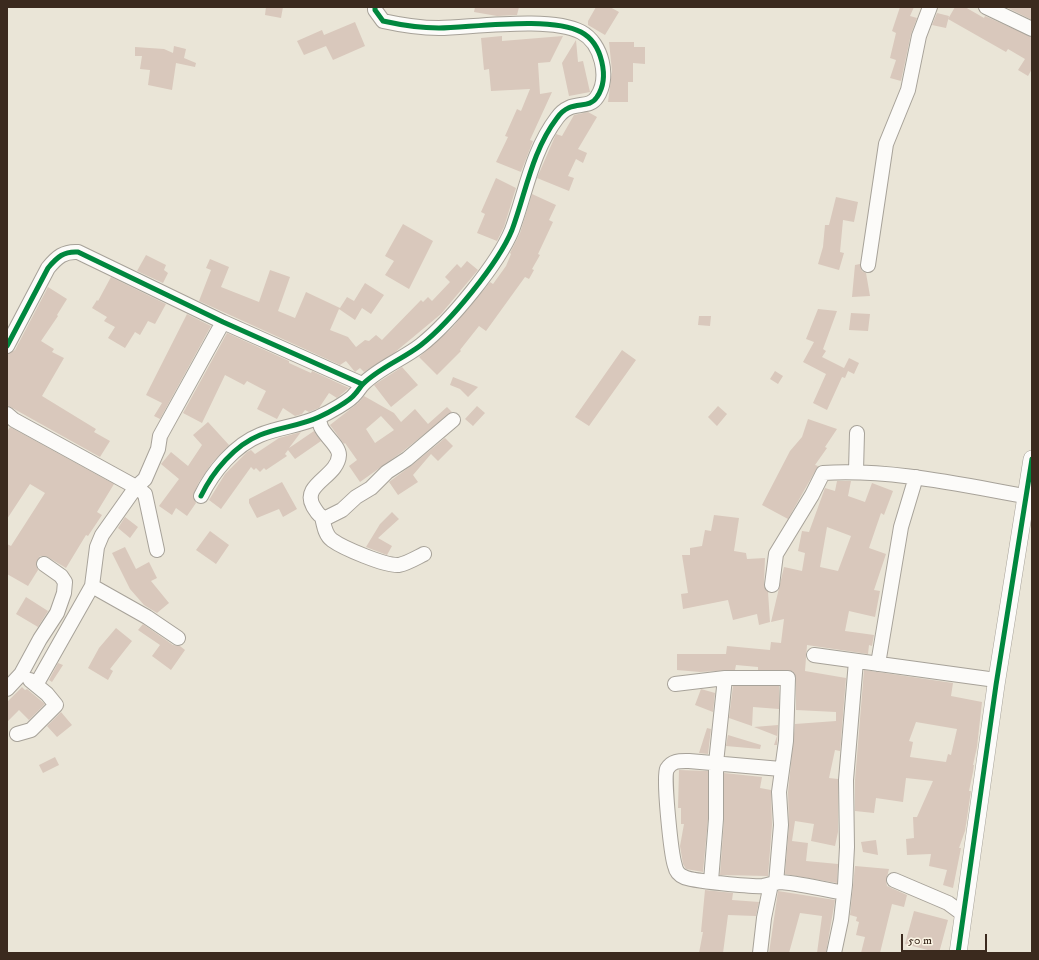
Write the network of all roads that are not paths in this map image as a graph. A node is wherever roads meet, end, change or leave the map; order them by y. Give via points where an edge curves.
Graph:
1 (375, 7) edge
2 (930, 7) edge
3 (986, 7) edge
4 (1032, 29) edge
5 (868, 265) dead end
6 (223, 322) junction
7 (7, 346) edge
8 (362, 384) junction
9 (7, 414) edge
10 (319, 418) junction
11 (453, 420) dead end
12 (857, 433) dead end
13 (1032, 459) edge
14 (856, 471) junction
15 (916, 477) junction
16 (136, 487) junction
17 (201, 496) dead end
18 (1025, 496) junction
19 (322, 517) junction
20 (157, 550) dead end
21 (424, 554) dead end
22 (44, 564) dead end
23 (772, 585) dead end
24 (92, 586) junction
25 (178, 638) dead end
26 (814, 655) dead end
27 (856, 661) junction
28 (878, 664) junction
29 (725, 678) junction
30 (996, 680) junction
31 (12, 682) edge
32 (675, 684) dead end
33 (36, 685) junction
34 (17, 734) dead end
35 (716, 763) junction
36 (781, 769) junction
37 (894, 880) dead end
38 (712, 881) junction
39 (773, 883) junction
40 (844, 893) junction
41 (963, 914) junction
42 (760, 953) edge
43 (834, 953) edge
44 (958, 953) edge

1 - 8 street via 383,21 437,28 563,25 582,32 596,45 603,65 596,98 586,105 572,105 563,110 555,120 531,165 526,188 504,249 448,318 421,345
2 - 5 street via 919,36 908,90 886,144
3 - 4 street
6 - 7 street via 78,252 67,251 55,259 48,268
6 - 8 street
6 - 16 street via 160,436 158,449 145,479
8 - 10 street via 354,396
9 - 16 street
10 - 17 street via 261,434 242,445 209,480
10 - 19 street via 321,427 339,452 334,468 310,493 310,499
11 - 19 street via 342,510 331,517
12 - 14 street
13 - 18 street
14 - 15 street
14 - 23 street via 822,473 776,554
15 - 18 street
15 - 28 street via 901,527
16 - 20 street via 144,494
16 - 24 street via 102,535 97,547
18 - 30 street
19 - 21 street via 325,532 331,540 382,563 397,565 410,562
22 - 31 street via 61,576 65,582 64,593 57,613
24 - 25 street
24 - 33 street
26 - 27 street
27 - 28 street
27 - 40 street via 846,780 847,847
28 - 30 street
29 - 32 street
29 - 35 street
29 - 36 street via 788,678 786,741
30 - 41 street
31 - 33 street
33 - 34 street via 56,705 31,730
35 - 36 street
35 - 38 street
35 - 38 street via 678,761 667,769 666,775 675,866 678,873 685,878
36 - 39 street via 781,825
37 - 41 street via 948,903
38 - 39 street via 751,886
39 - 40 street
39 - 42 street via 764,918
40 - 43 street
41 - 44 street

